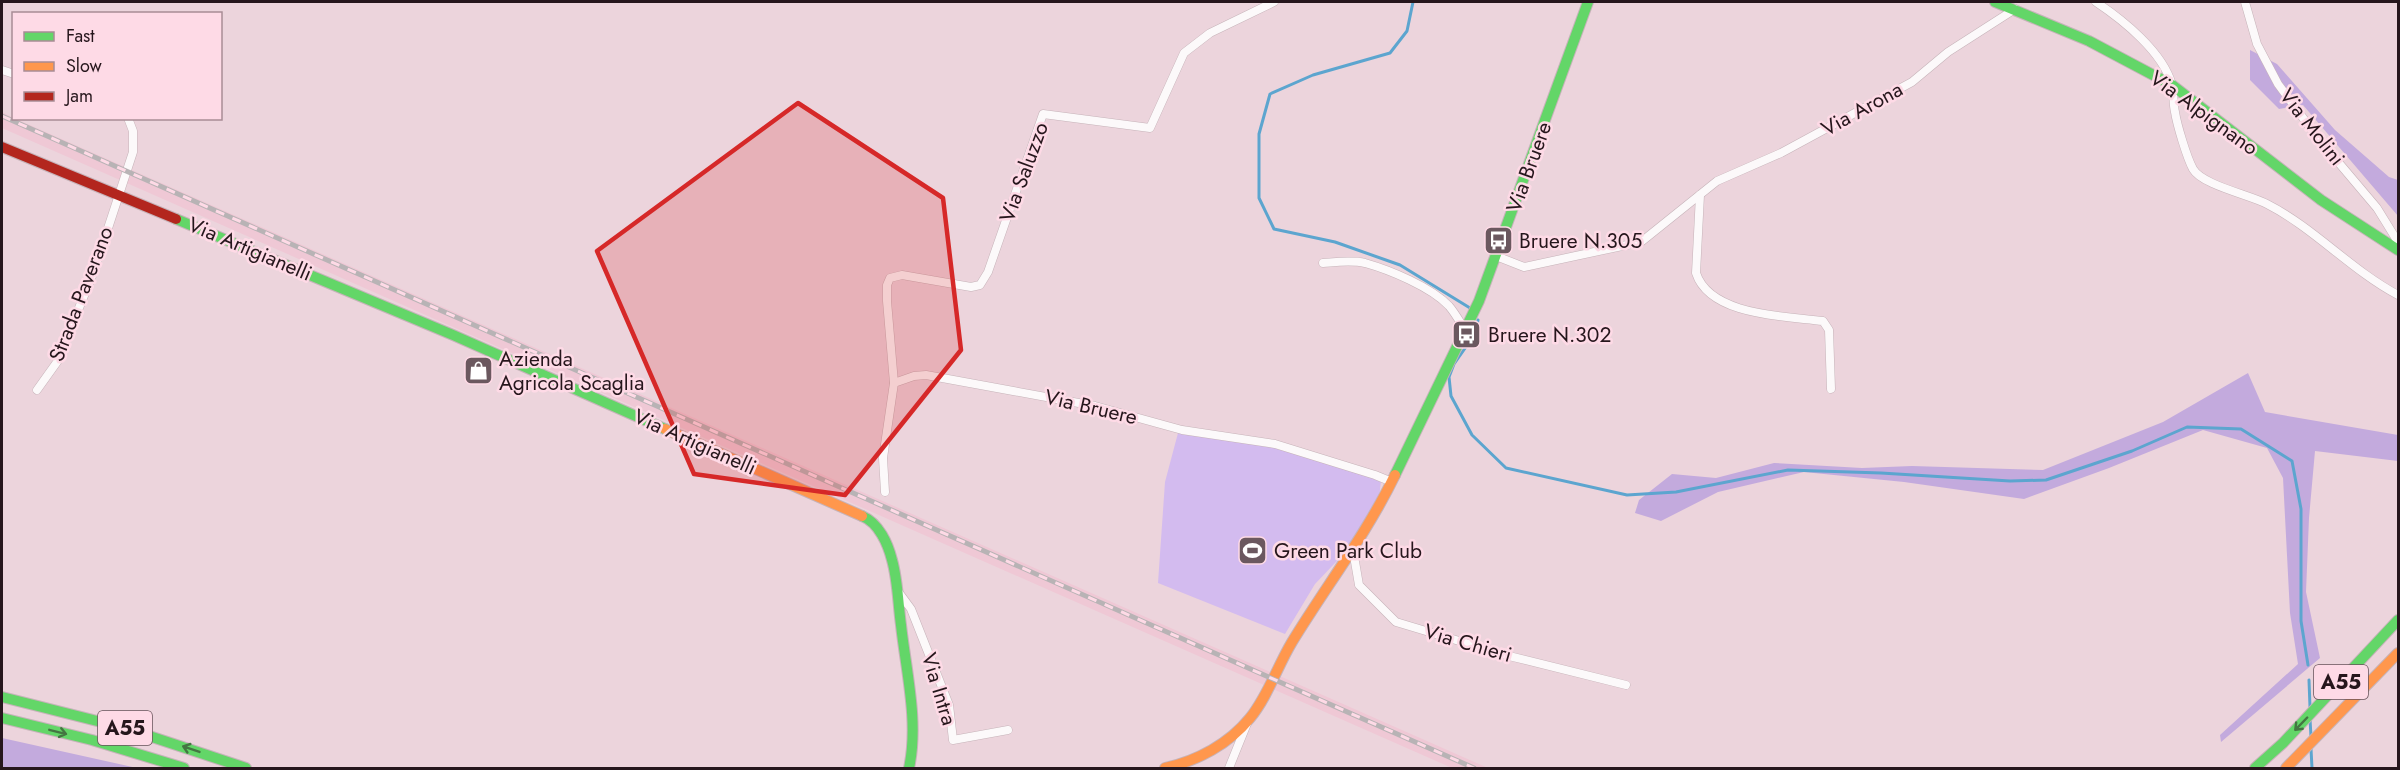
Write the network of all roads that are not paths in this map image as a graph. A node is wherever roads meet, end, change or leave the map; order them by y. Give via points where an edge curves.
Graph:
1 (1274, 2) edge
2 (1588, 2) edge
3 (1995, 2) edge
4 (2096, 2) edge
5 (2245, 2) edge
6 (2015, 9) junction
7 (2172, 85) junction
8 (129, 120) edge
9 (2, 147) edge
10 (118, 194) junction
11 (1700, 195) junction
12 (2398, 242) edge
13 (2398, 250) edge
14 (1496, 256) junction
15 (1323, 263) dead end
16 (2398, 295) edge
17 (1465, 330) junction
18 (894, 383) junction
19 (1831, 389) dead end
20 (37, 390) dead end
21 (1392, 482) junction
22 (885, 492) dead end
23 (1353, 550) junction
24 (896, 589) junction
25 (2398, 620) edge
26 (2398, 653) edge
27 (1626, 685) dead end
28 (2, 697) edge
29 (2, 718) edge
30 (1249, 719) junction
31 (1008, 730) dead end
32 (184, 768) edge
33 (246, 768) edge
34 (909, 768) edge
35 (1165, 768) edge
36 (1229, 768) edge
37 (2256, 768) edge
38 (2286, 768) edge

1 - 18 street, Via Saluzzo via 1210,33 1184,53 1150,128 1043,114 988,272 980,285 971,287 902,275 890,278 887,301
2 - 14 main road, Via Bruere
3 - 6 main road, Via Alpignano
4 - 7 street via 2145,44 2163,65
5 - 12 street, Via Molini via 2257,44 2278,84 2377,208
6 - 7 main road, Via Alpignano via 2089,41
6 - 11 street, Via Arona via 1948,52 1911,82 1781,153 1717,181
7 - 13 main road, Via Alpignano via 2321,200
7 - 16 street via 2175,113 2194,171 2208,181 2276,209
8 - 10 street, Strada Paverano via 133,152
9 - 10 main road, Via Artigianelli
10 - 20 street, Strada Paverano via 94,271 57,362
10 - 24 main road, Via Artigianelli via 453,335 868,518 886,539
11 - 14 street, Via Arona via 1641,242 1524,267
11 - 19 street via 1696,273 1700,284 1718,299 1749,312 1823,321 1829,330
14 - 17 main road, Via Bruere
15 - 17 street via 1365,263 1393,273 1428,290 1449,306
17 - 21 main road, Via Bruere
18 - 21 street, Via Bruere via 926,375 1053,397 1182,430 1275,444
18 - 22 street via 883,458
21 - 23 main road, Via Bruere
23 - 27 street, Via Chieri via 1359,585 1396,622
23 - 30 main road, Via Bruere via 1292,642
24 - 31 street, Via Intra via 911,609 949,705 953,740
24 - 34 main road, Via Artigianelli via 912,717
25 -> 37 main road, A55
26 - 38 main road, A55
33 -> 28 main road, A55 via 107,723
29 -> 32 main road, A55
30 - 35 main road, Via Bruere via 1219,746 1183,764
30 - 36 street

